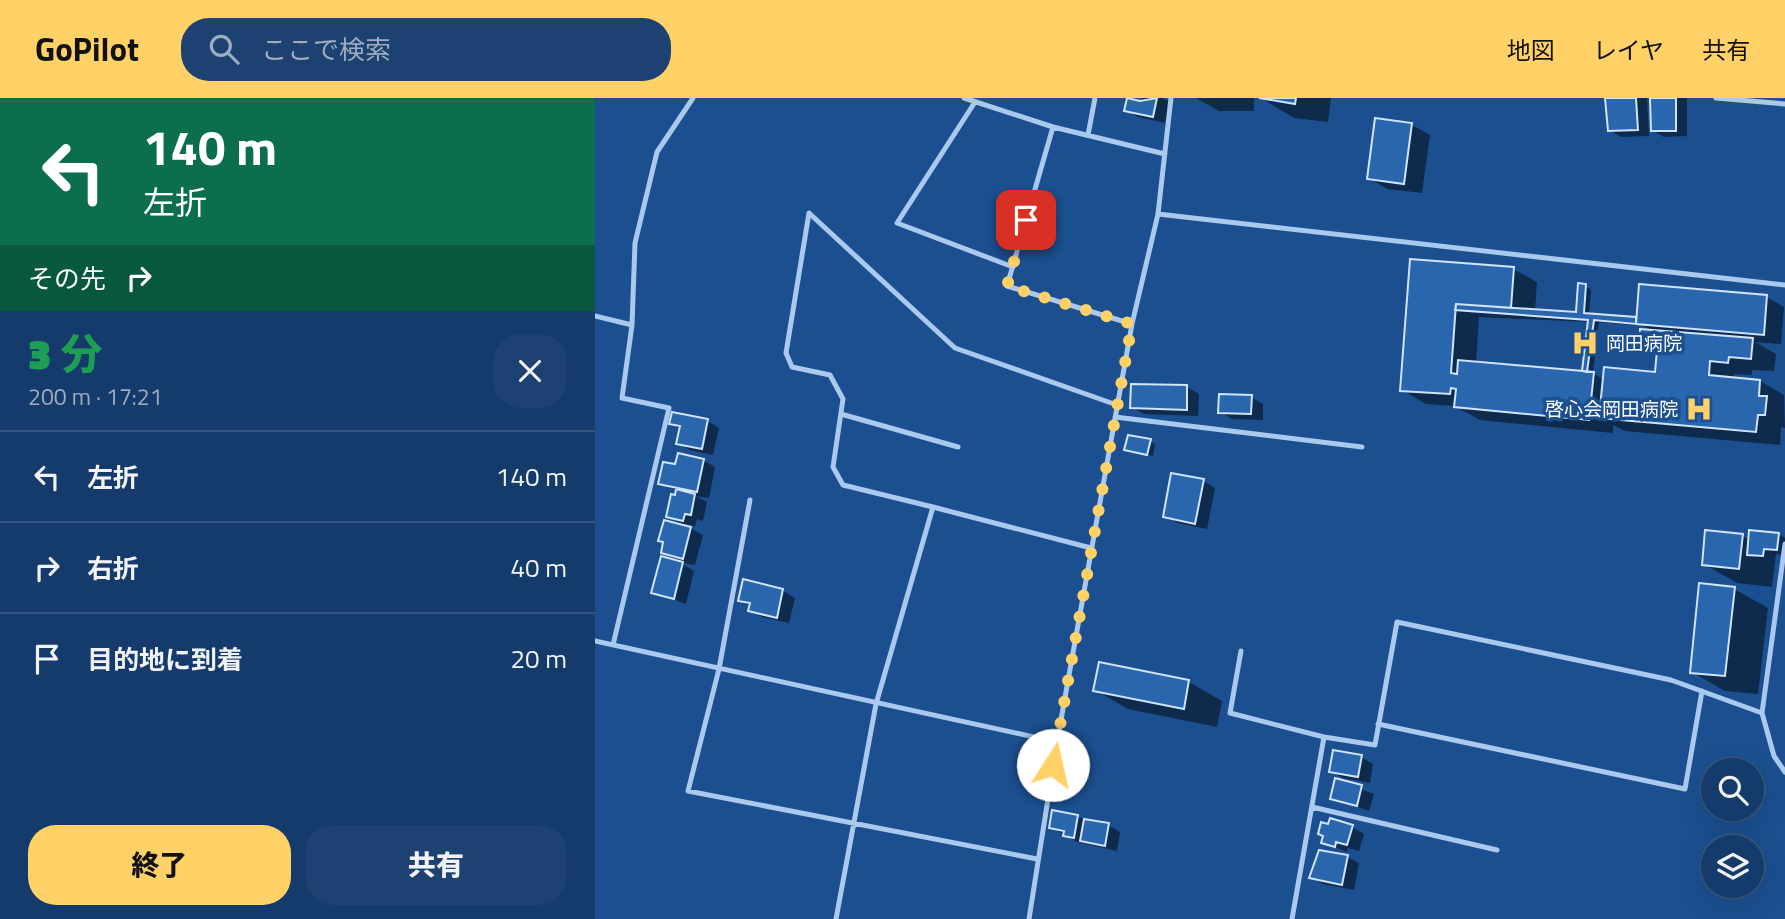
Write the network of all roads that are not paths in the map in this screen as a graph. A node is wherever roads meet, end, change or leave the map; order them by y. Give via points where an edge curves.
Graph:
1 (693, 98) edge
2 (964, 98) edge
3 (1095, 98) edge
4 (1171, 98) edge
5 (1716, 98) edge
6 (975, 102) junction
7 (1785, 104) edge
8 (1053, 127) junction
9 (1088, 135) junction
10 (1165, 154) junction
11 (1158, 214) junction
12 (1013, 267) junction
13 (1785, 285) edge
14 (595, 316) edge
15 (1132, 324) junction
16 (632, 325) junction
17 (1117, 405) junction
18 (841, 414) junction
19 (1115, 417) junction
20 (958, 447) dead end
21 (1361, 447) dead end
22 (750, 500) dead end
23 (933, 507) junction
24 (1785, 544) edge
25 (1091, 548) junction
26 (595, 641) edge
27 (613, 645) junction
28 (1241, 651) dead end
29 (719, 669) junction
30 (1702, 691) junction
31 (876, 704) junction
32 (1762, 713) junction
33 (1378, 724) junction
34 (1324, 737) junction
35 (1057, 742) junction
36 (1785, 772) edge
37 (1312, 807) junction
38 (854, 823) junction
39 (1497, 850) dead end
40 (1037, 859) junction
41 (835, 919) edge
42 (1029, 919) edge
43 (1292, 919) edge

1 - 16 lane via 657,152 635,243
2 - 6 lane
3 - 9 lane
4 - 10 lane
5 - 7 lane
6 - 8 lane
6 - 12 lane via 897,223
8 - 9 lane
8 - 12 lane
9 - 10 lane
10 - 11 lane
11 - 13 lane
11 - 15 lane
12 - 15 lane via 1007,286
14 - 16 lane
15 - 17 lane
16 - 27 lane via 622,398 669,408
17 - 18 lane via 955,348 809,213 786,353 792,367 830,375 843,399
17 - 19 lane
18 - 20 lane
18 - 23 lane via 833,467 843,485
19 - 21 lane
19 - 25 lane
22 - 29 lane
23 - 25 lane
23 - 31 lane
24 - 32 lane
25 - 35 lane
26 - 27 lane
27 - 29 lane
28 - 34 lane via 1230,713
29 - 31 lane
29 - 38 lane via 688,791
30 - 32 lane
30 - 33 lane via 1685,789
30 - 33 lane via 1671,680 1397,622
31 - 35 lane
31 - 38 lane
32 - 36 lane via 1774,756
33 - 34 lane via 1375,745
34 - 37 lane
35 - 40 lane
37 - 39 lane
37 - 43 lane
38 - 40 lane
38 - 41 lane
40 - 42 lane

